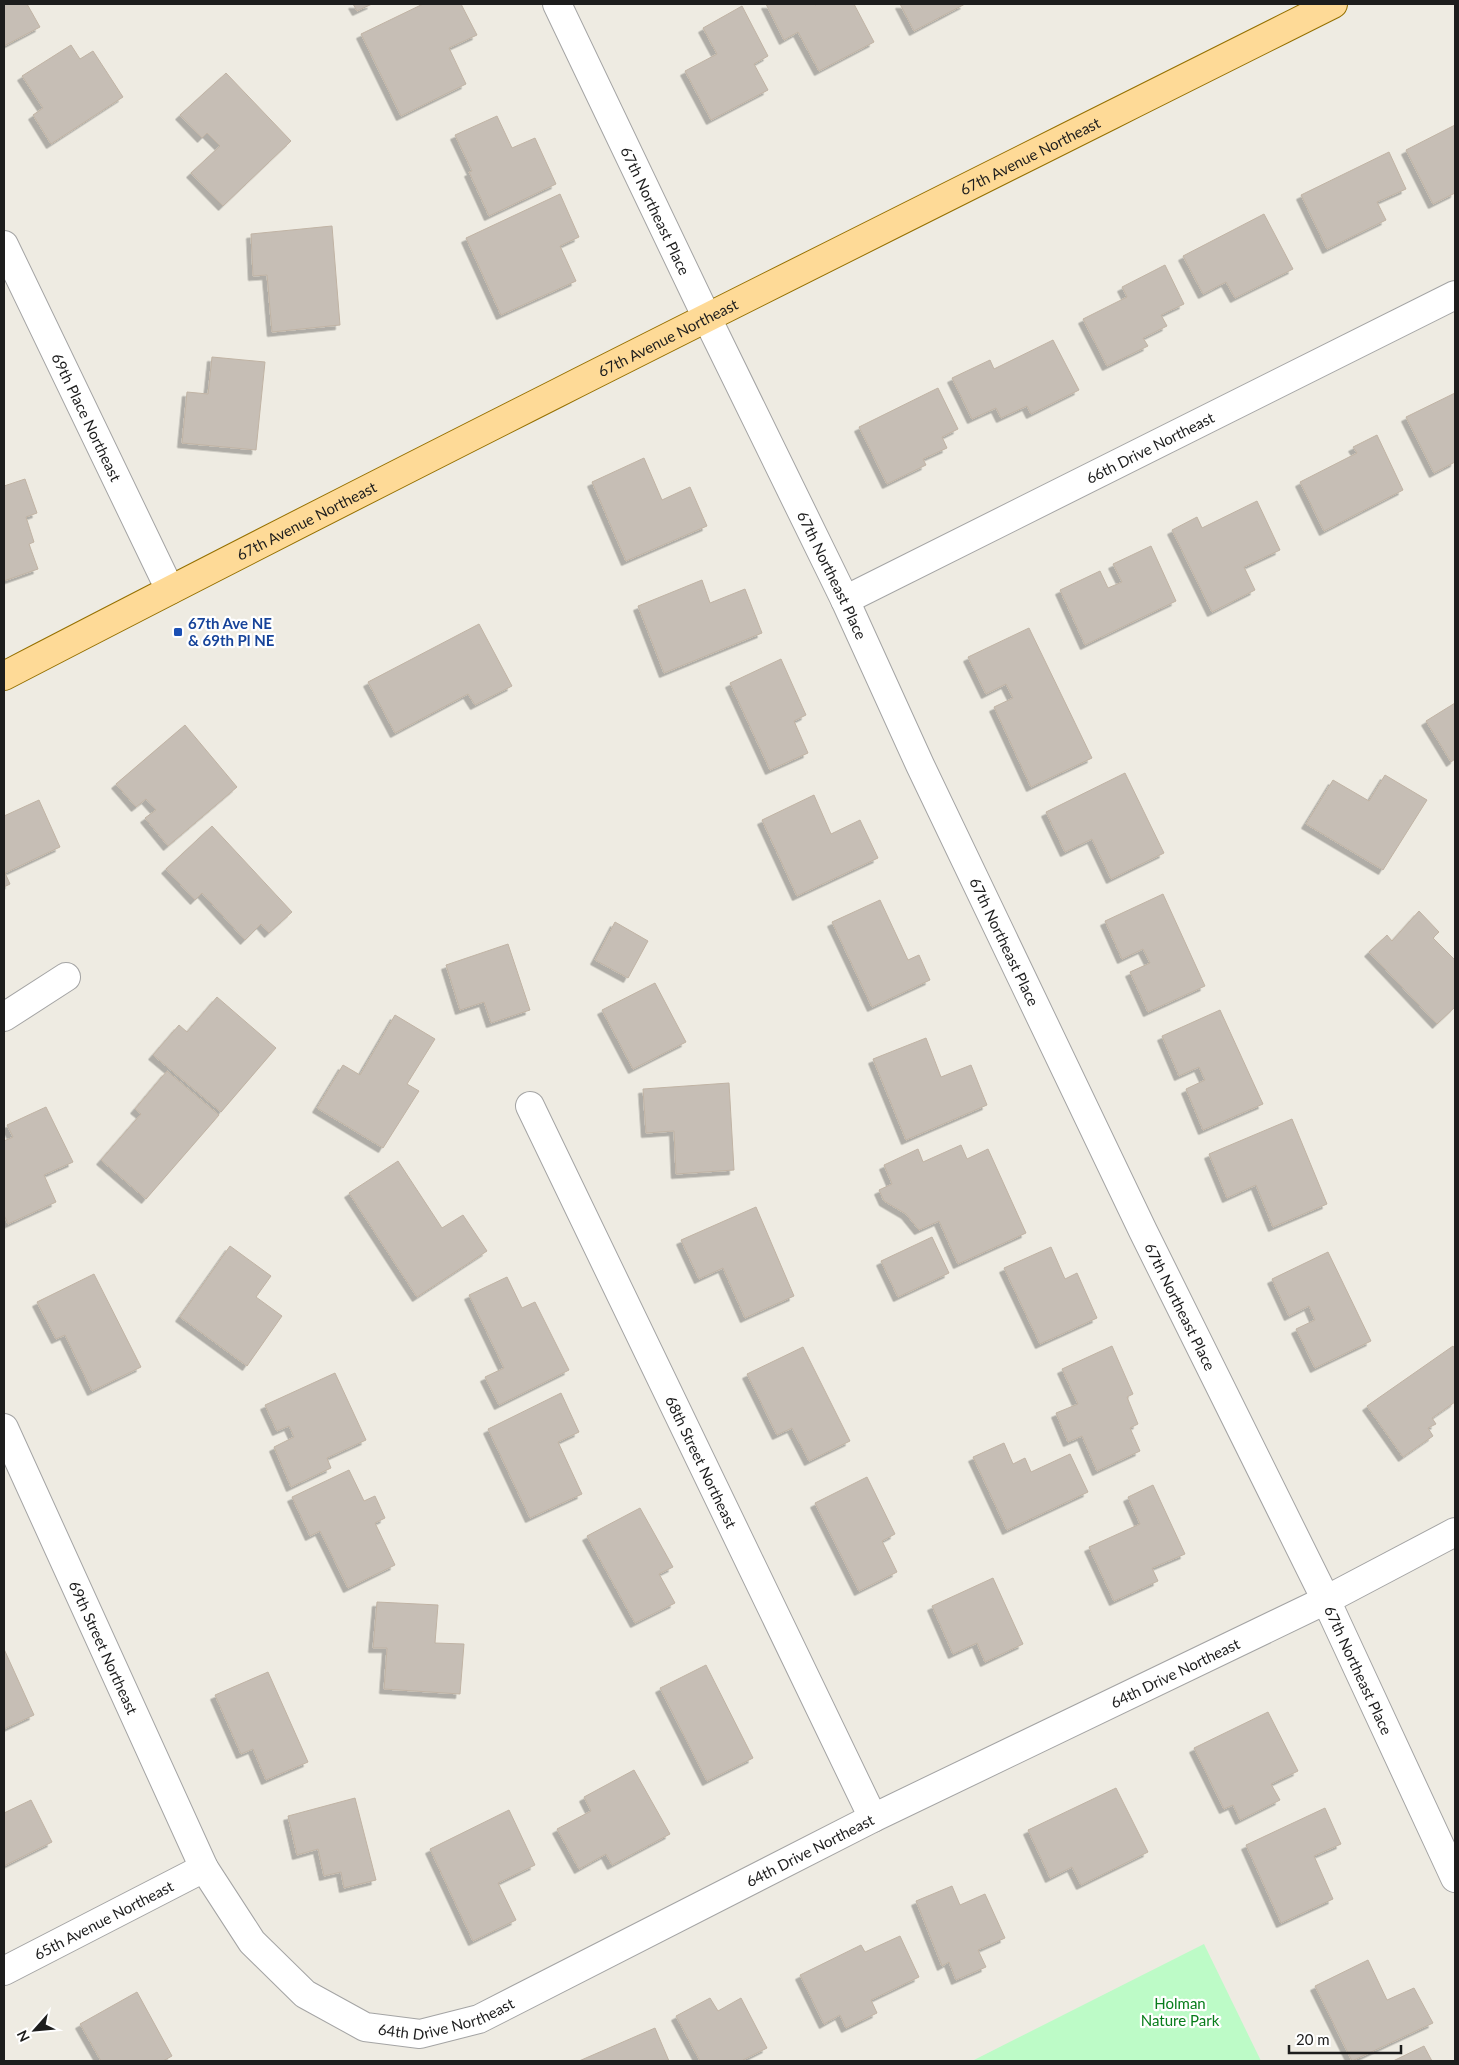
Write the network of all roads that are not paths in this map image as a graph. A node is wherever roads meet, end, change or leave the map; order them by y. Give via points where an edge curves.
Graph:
1 (1334, 4) edge
2 (561, 5) edge
3 (4, 245) edge
4 (1455, 295) edge
5 (707, 318) junction
6 (170, 590) junction
7 (845, 600) junction
8 (4, 676) edge
9 (66, 977) dead end
10 (4, 1017) edge
11 (530, 1106) dead end
12 (4, 1428) edge
13 (1455, 1532) edge
14 (1326, 1600) junction
15 (873, 1818) junction
16 (204, 1868) junction
17 (1455, 1878) edge
18 (4, 1971) edge

1 - 5 main road, 67th Avenue Northeast
2 - 5 street, 67th Northeast Place
3 - 6 street, 69th Place Northeast
4 - 7 street, 66th Drive Northeast
5 - 6 main road, 67th Avenue Northeast
5 - 7 street, 67th Northeast Place
6 - 8 main road, 67th Avenue Northeast
7 - 14 street, 67th Northeast Place via 924,774 1139,1222
9 - 10 street
11 - 15 street, 68th Street Northeast
12 - 16 street, 69th Street Northeast
13 - 14 street, 64th Drive Northeast
14 - 15 street, 64th Drive Northeast
14 - 17 street, 67th Northeast Place
15 - 16 street, 64th Drive Northeast via 479,2019 420,2034 365,2027 305,1994 252,1942
16 - 18 street, 65th Avenue Northeast

